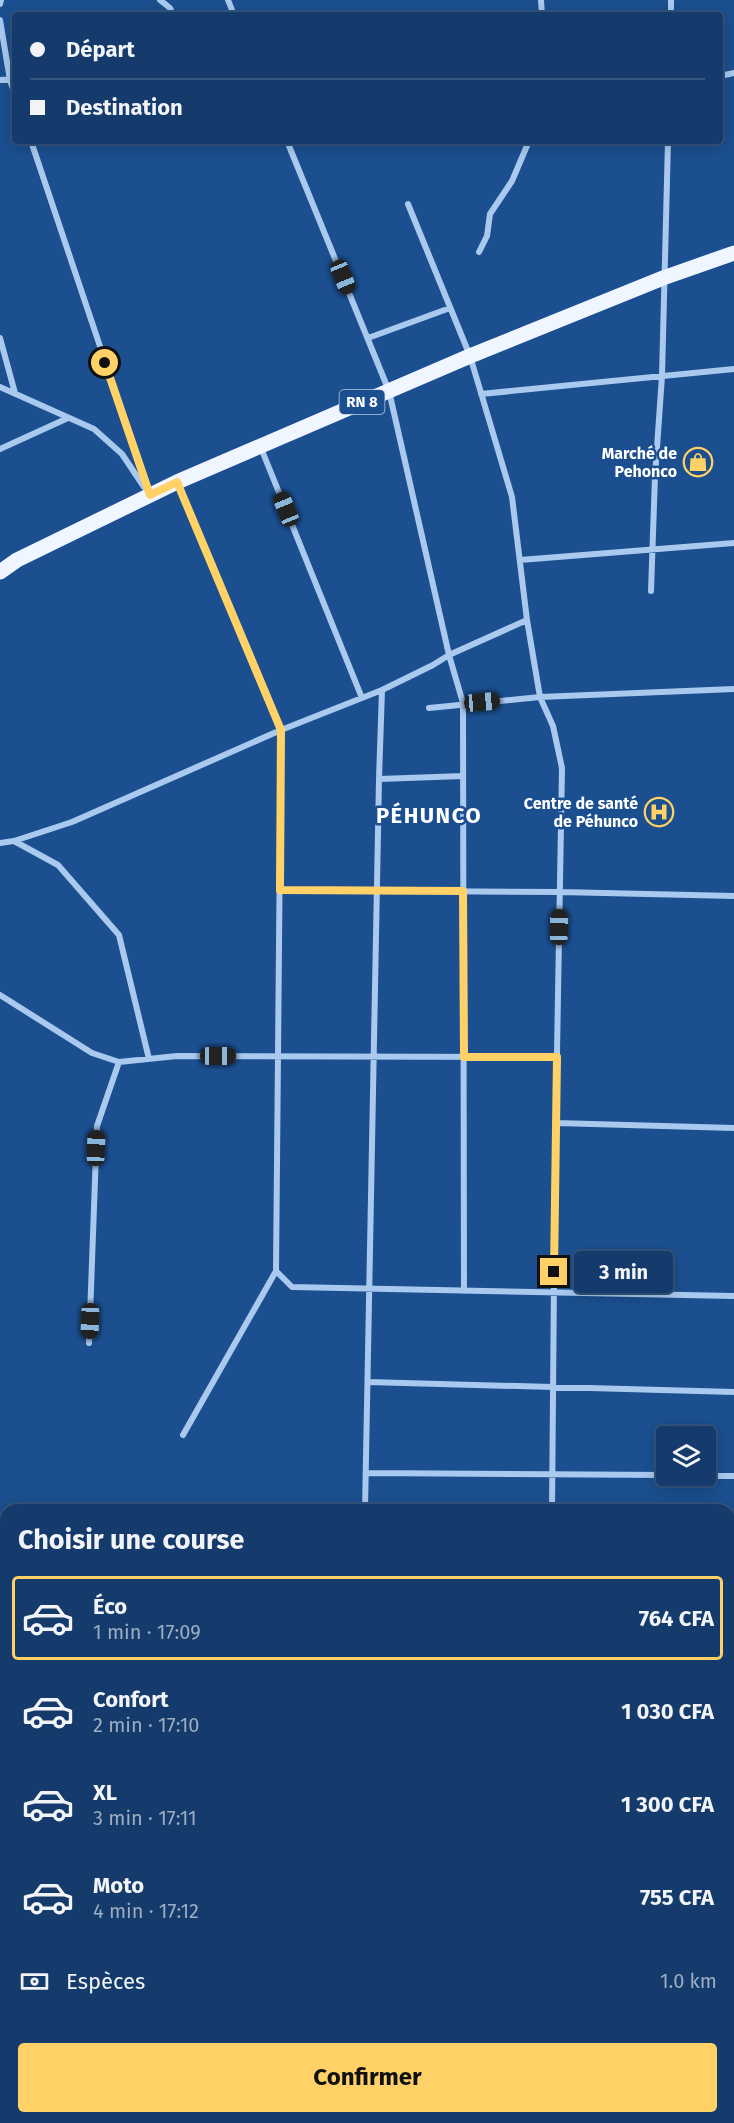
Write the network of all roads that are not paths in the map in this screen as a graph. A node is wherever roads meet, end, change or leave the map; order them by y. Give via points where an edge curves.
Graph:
1 (160, 0) edge
2 (172, 12) edge
3 (0, 20) edge
4 (12, 75) edge
5 (32, 144) edge
6 (288, 144) edge
7 (528, 144) edge
8 (668, 144) edge
9 (408, 204) dead end
10 (479, 252) dead end
11 (734, 253) edge
12 (663, 278) junction
13 (450, 308) junction
14 (0, 338) edge
15 (368, 338) junction
16 (470, 356) junction
17 (734, 369) edge
18 (662, 376) junction
19 (0, 387) edge
20 (389, 391) junction
21 (15, 393) junction
22 (482, 394) junction
23 (68, 418) junction
24 (261, 446) junction
25 (0, 449) edge
26 (177, 482) junction
27 (150, 495) junction
28 (734, 543) edge
29 (652, 550) junction
30 (520, 560) junction
31 (0, 572) edge
32 (651, 591) dead end
33 (527, 620) junction
34 (449, 655) junction
35 (734, 689) edge
36 (382, 690) junction
37 (540, 697) junction
38 (362, 698) junction
39 (463, 703) junction
40 (429, 708) dead end
41 (281, 730) junction
42 (463, 776) junction
43 (379, 779) junction
44 (14, 841) junction
45 (0, 843) edge
46 (280, 890) junction
47 (377, 891) junction
48 (463, 891) junction
49 (560, 892) junction
50 (734, 896) edge
51 (0, 995) edge
52 (278, 1056) junction
53 (374, 1056) junction
54 (464, 1057) junction
55 (557, 1057) junction
56 (149, 1059) junction
57 (119, 1062) junction
58 (556, 1123) junction
59 (734, 1128) edge
60 (276, 1270) junction
61 (371, 1288) junction
62 (464, 1290) junction
63 (554, 1293) junction
64 (734, 1296) edge
65 (89, 1343) dead end
66 (368, 1382) junction
67 (553, 1387) junction
68 (734, 1392) edge
69 (183, 1435) dead end
70 (366, 1473) junction
71 (553, 1475) junction
72 (656, 1475) edge
73 (716, 1476) edge
74 (734, 1476) edge
75 (365, 1504) edge
76 (552, 1504) edge

1 - 2 street
3 - 4 street
5 - 27 street
6 - 15 street
7 - 10 street via 512,181 490,214 487,236
8 - 12 street
9 - 13 street
11 - 12 main road, RN 8
12 - 16 main road, RN 8
12 - 18 street
13 - 15 street
13 - 16 street
14 - 21 street
15 - 20 street
16 - 20 main road, RN 8
16 - 22 street
17 - 18 street
18 - 22 street
18 - 29 street
19 - 21 street
20 - 24 main road, RN 8
20 - 34 street
21 - 23 street
22 - 30 street via 512,497
23 - 25 street
23 - 27 street via 94,429 122,454
24 - 26 main road, RN 8
24 - 38 street
26 - 27 main road, RN 8
26 - 41 street
27 - 31 main road, RN 8
28 - 29 street
29 - 30 street
29 - 32 street
30 - 33 street
33 - 34 street
33 - 37 street
34 - 36 street
34 - 39 street
35 - 37 street
36 - 38 street
36 - 43 street
37 - 39 street
37 - 49 street via 562,768
38 - 41 street
39 - 40 street
39 - 42 street
41 - 44 street via 72,822
41 - 46 street
42 - 43 street
42 - 48 street
43 - 47 street
44 - 45 street
44 - 56 street via 58,865 120,935
46 - 47 street
46 - 52 street
47 - 48 street
47 - 53 street
48 - 49 street
48 - 54 street
49 - 50 street
49 - 55 street
51 - 57 street via 92,1053
52 - 53 street
52 - 56 street
52 - 60 street
53 - 54 street
53 - 61 street
54 - 55 street
54 - 62 street
55 - 58 street
56 - 57 street
57 - 65 street via 97,1126
58 - 59 street
58 - 63 street
60 - 61 street via 292,1287
60 - 69 street
61 - 62 street
61 - 66 street
62 - 63 street
63 - 64 street
63 - 67 street
66 - 67 street
66 - 70 street
67 - 68 street
67 - 71 street
70 - 71 street
70 - 75 street
71 - 72 street
71 - 76 street
73 - 74 street

